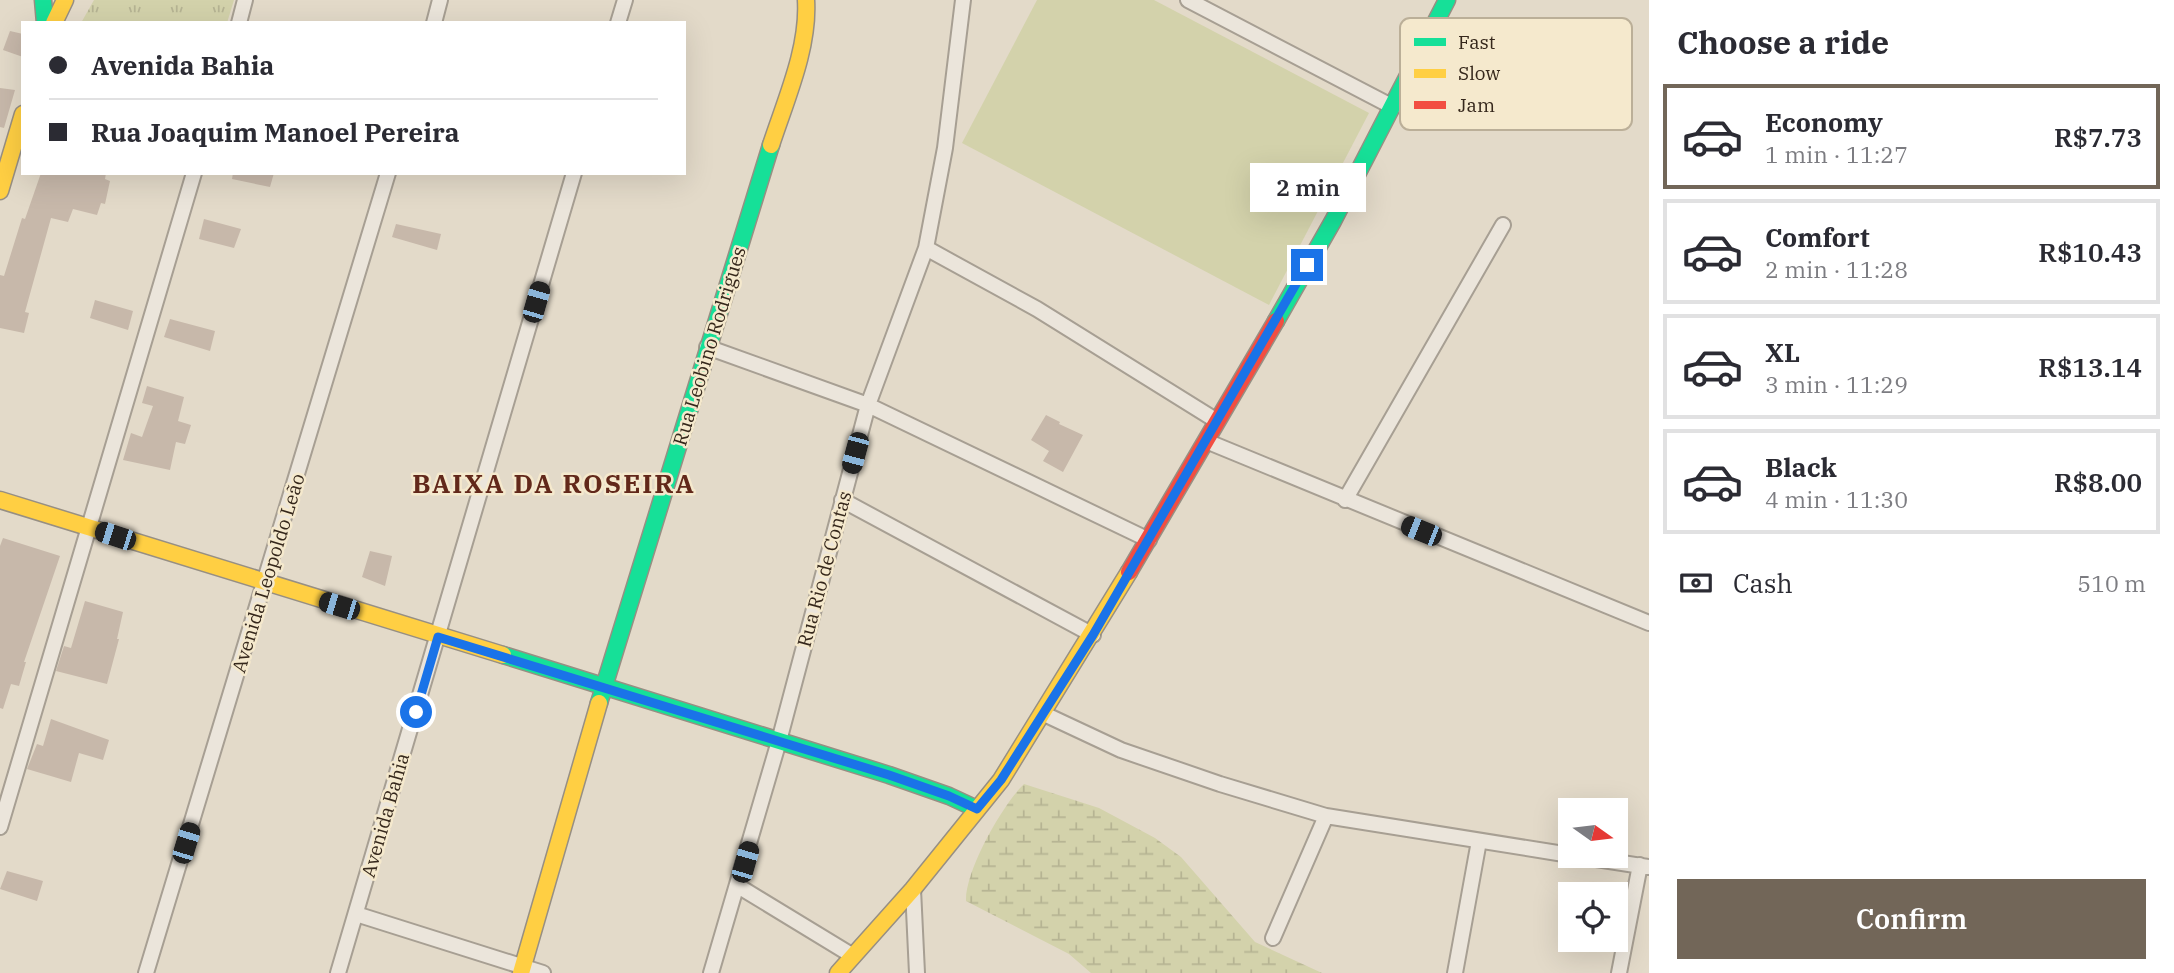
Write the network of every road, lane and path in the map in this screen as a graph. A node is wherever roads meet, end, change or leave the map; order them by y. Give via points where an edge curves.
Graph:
1 (43, 0) edge
2 (65, 0) edge
3 (246, 0) edge
4 (440, 0) edge
5 (625, 0) edge
6 (806, 0) edge
7 (963, 0) edge
8 (1188, 0) edge
9 (1447, 0) edge
10 (1438, 18) edge
11 (45, 21) edge
12 (55, 21) edge
13 (240, 21) edge
14 (435, 21) edge
15 (619, 21) edge
16 (1400, 93) edge
17 (1393, 107) junction
18 (21, 121) edge
19 (193, 175) edge
20 (387, 175) edge
21 (573, 175) edge
22 (0, 191) edge
23 (1503, 225) dead end
24 (926, 248) junction
25 (707, 347) junction
26 (868, 405) junction
27 (1217, 421) junction
28 (1206, 441) junction
29 (0, 500) edge
30 (842, 500) junction
31 (1345, 500) junction
32 (90, 527) junction
33 (1149, 540) junction
34 (265, 583) junction
35 (1649, 623) edge
36 (1093, 635) junction
37 (438, 637) junction
38 (603, 688) junction
39 (1042, 713) junction
40 (779, 741) junction
41 (977, 809) junction
42 (1326, 816) junction
43 (0, 827) edge
44 (1479, 841) junction
45 (1558, 853) edge
46 (1645, 866) edge
47 (738, 886) junction
48 (913, 889) junction
49 (356, 914) junction
50 (1273, 938) dead end
51 (853, 956) junction
52 (522, 970) edge
53 (146, 973) edge
54 (338, 973) edge
55 (543, 973) edge
56 (711, 973) edge
57 (838, 973) edge
58 (917, 973) edge
59 (1455, 973) edge
60 (1619, 973) edge

1 - 11 street
2 - 12 street
3 - 13 street
4 - 14 street
5 - 15 street
6 - 25 street, Rua Leobino Rodrigues via 805,33 797,64
7 - 24 street, Rua Rio de Contas via 945,148
8 - 17 street
9 - 10 street
16 - 17 street
17 - 27 street
18 - 22 street
19 - 32 street
20 - 34 street, Avenida Leopoldo Leão
21 - 37 street, Avenida Bahia
23 - 31 street
24 - 26 street, Rua Rio de Contas
24 - 27 street via 1037,309
25 - 26 street
25 - 38 street, Rua Leobino Rodrigues
26 - 30 street, Rua Rio de Contas
26 - 33 street
27 - 28 street
28 - 31 street
28 - 33 street
29 - 32 street
30 - 36 street
30 - 40 street, Rua Rio de Contas
31 - 35 street
32 - 34 street
32 - 43 street
33 - 36 street
34 - 37 street
34 - 53 street, Avenida Leopoldo Leão
36 - 39 street
37 - 38 street
37 - 49 street, Avenida Bahia
38 - 40 street
38 - 52 street, Rua Leobino Rodrigues
39 - 41 street via 1001,780
39 - 42 street via 1121,751
40 - 41 street via 889,775
40 - 47 street, Rua Rio de Contas
41 - 48 street
42 - 44 street
42 - 50 street
44 - 45 street
44 - 59 street
46 - 60 street
47 - 51 street
47 - 56 street, Rua Rio de Contas
48 - 51 street
48 - 58 street
49 - 52 street
49 - 54 street, Avenida Bahia
51 - 57 street
52 - 55 street

